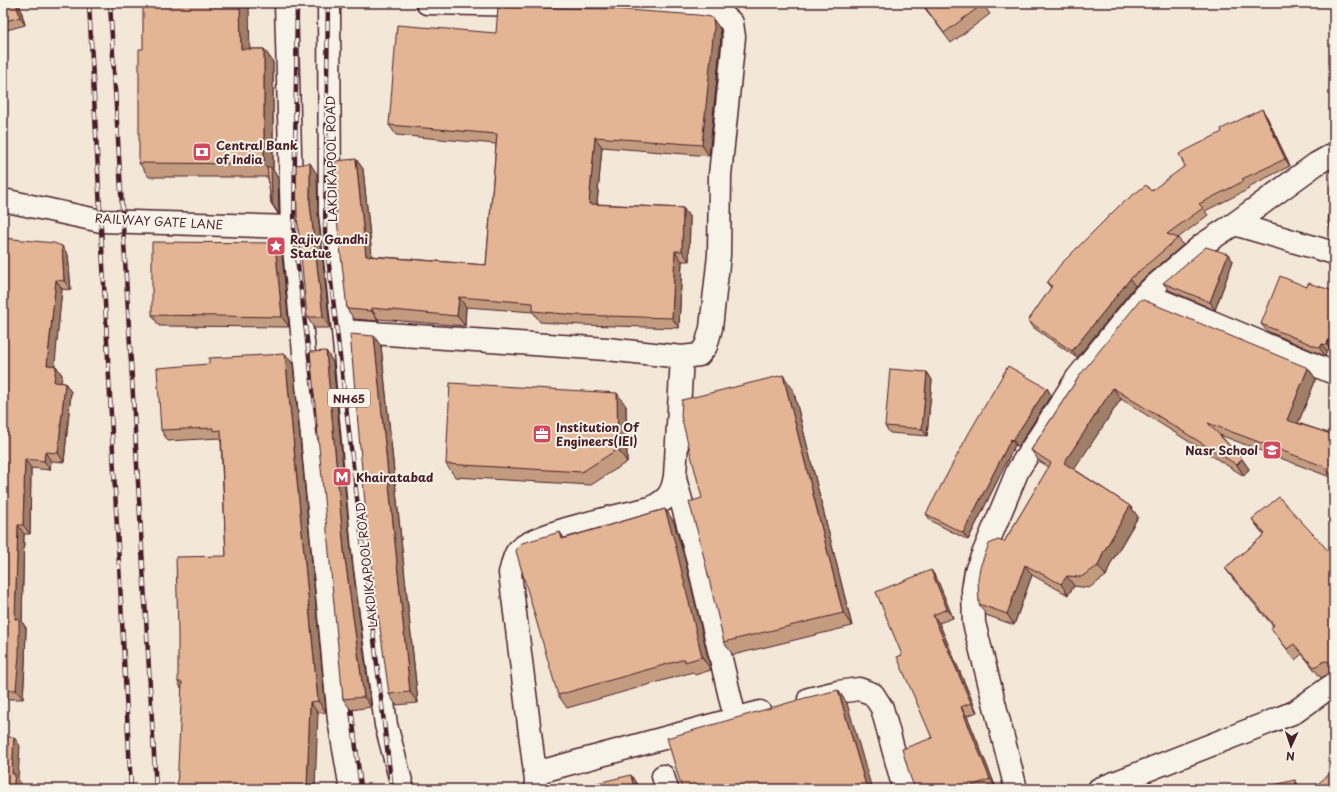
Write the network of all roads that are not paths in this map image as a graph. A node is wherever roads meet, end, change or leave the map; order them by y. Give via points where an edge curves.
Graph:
1 (286, 3) edge
2 (329, 3) edge
3 (427, 3) edge
4 (1334, 154) edge
5 (3, 200) edge
6 (1234, 224) junction
7 (292, 227) junction
8 (1334, 253) edge
9 (1145, 294) junction
10 (343, 331) junction
11 (682, 357) junction
12 (1334, 373) edge
13 (675, 479) junction
14 (1334, 684) edge
15 (735, 718) junction
16 (536, 781) edge
17 (351, 789) edge
18 (403, 789) edge
19 (904, 789) edge
20 (1016, 789) edge
21 (1099, 789) edge

1 - 7 main road, NH65
2 - 10 main road, LAKDIKAPOOL ROAD / NH65 via 330,213
3 - 11 main road via 621,7 707,13 724,16 732,23 734,37 720,174 720,255 711,328 706,346 699,355
4 - 6 main road via 1316,164
5 - 7 main road, RAILWAY GATE LANE via 101,221
6 - 8 main road
6 - 9 main road via 1202,245
7 - 17 main road, NH65 via 339,720
9 - 12 main road
9 - 20 main road via 1077,378 1018,470 976,572 973,590 974,623
10 - 11 main road via 607,349
10 - 18 main road, LAKDIKAPOOL ROAD / NH65 via 366,576 386,725
11 - 13 main road
13 - 15 main road via 696,553
13 - 16 main road via 673,489 663,502 651,508 552,533 529,542 517,552 510,573
14 - 21 main road via 1295,712
15 - 16 main road
15 - 19 main road via 838,692 859,689 873,694 882,708

